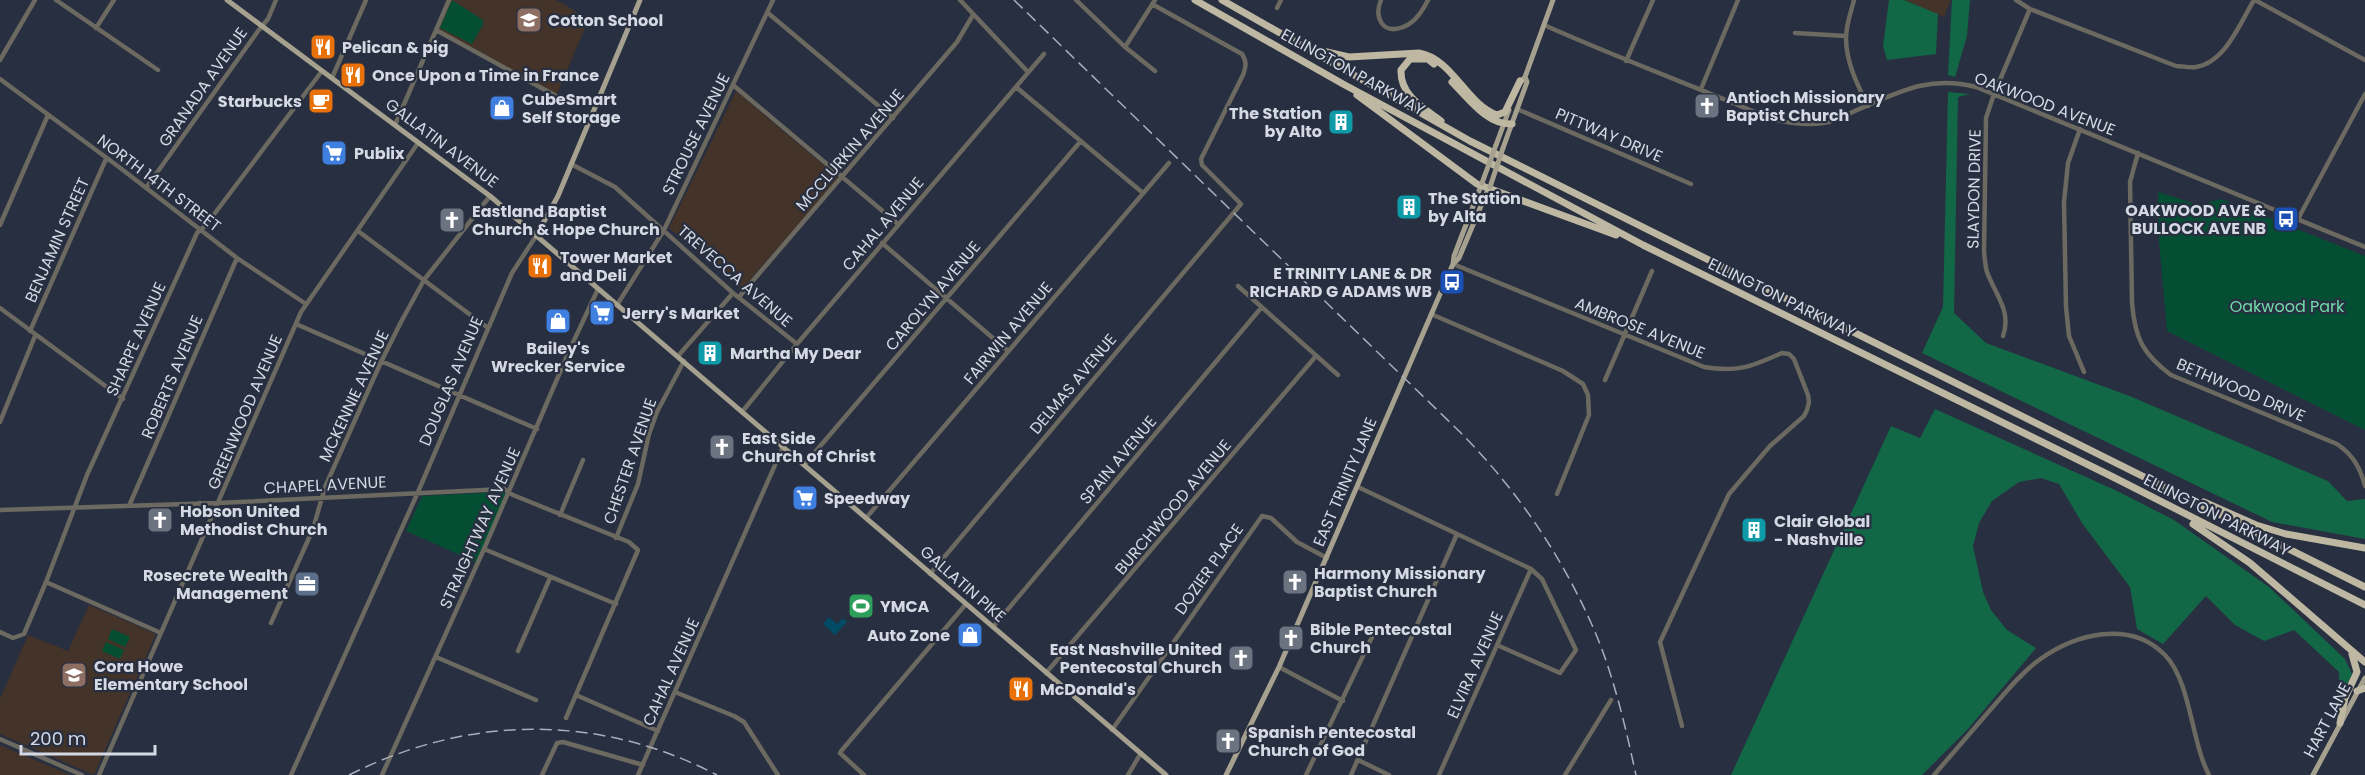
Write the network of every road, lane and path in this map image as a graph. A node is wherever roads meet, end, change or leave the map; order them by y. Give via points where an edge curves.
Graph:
1 (35, 0) edge
2 (56, 0) edge
3 (114, 0) edge
4 (227, 0) edge
5 (276, 0) edge
6 (366, 0) edge
7 (449, 0) edge
8 (640, 0) edge
9 (773, 0) edge
10 (960, 0) edge
11 (1076, 0) edge
12 (1196, 0) edge
13 (1222, 0) edge
14 (1281, 0) edge
15 (1381, 0) edge
16 (1428, 0) edge
17 (1553, 0) edge
18 (1653, 0) edge
19 (1738, 0) edge
20 (1854, 0) edge
21 (2016, 0) edge
22 (2255, 0) edge
23 (1153, 2) edge
24 (1276, 8) dead end
25 (2030, 9) junction
26 (768, 13) junction
27 (973, 15) junction
28 (1544, 25) junction
29 (262, 26) junction
30 (96, 28) junction
31 (436, 30) junction
32 (1795, 33) dead end
33 (1846, 36) junction
34 (1300, 46) junction
35 (1125, 47) junction
36 (1044, 54) dead end
37 (0, 60) edge
38 (2365, 60) edge
39 (1626, 61) junction
40 (158, 70) dead end
41 (322, 71) junction
42 (1155, 71) dead end
43 (1028, 72) junction
44 (332, 78) junction
45 (0, 79) edge
46 (1522, 79) junction
47 (1343, 84) junction
48 (733, 85) junction
49 (1016, 87) junction
50 (1701, 89) junction
51 (1994, 94) junction
52 (2365, 94) edge
53 (556, 96) dead end
54 (1868, 106) junction
55 (1517, 110) junction
56 (48, 115) junction
57 (1497, 115) junction
58 (893, 118) junction
59 (1507, 123) junction
60 (395, 125) junction
61 (2080, 129) junction
62 (1080, 141) junction
63 (1470, 141) junction
64 (418, 143) junction
65 (2138, 153) junction
66 (106, 159) junction
67 (1169, 163) dead end
68 (571, 165) junction
69 (841, 178) junction
70 (1691, 184) dead end
71 (1486, 186) junction
72 (146, 188) junction
73 (1143, 193) junction
74 (490, 196) junction
75 (2298, 219) junction
76 (897, 224) junction
77 (0, 225) edge
78 (202, 229) junction
79 (664, 230) junction
80 (358, 231) junction
81 (536, 236) junction
82 (882, 243) junction
83 (1643, 245) junction
84 (2365, 248) edge
85 (237, 258) junction
86 (1453, 264) junction
87 (1652, 271) dead end
88 (424, 280) junction
89 (1238, 286) dead end
90 (598, 289) junction
91 (733, 293) junction
92 (739, 297) junction
93 (947, 298) junction
94 (306, 304) junction
95 (617, 305) junction
96 (0, 308) edge
97 (1261, 308) junction
98 (1431, 314) junction
99 (296, 324) junction
100 (489, 328) junction
101 (30, 331) junction
102 (1624, 334) junction
103 (35, 336) junction
104 (2003, 336) dead end
105 (797, 344) junction
106 (1008, 351) junction
107 (678, 356) junction
108 (1316, 356) junction
109 (381, 362) junction
110 (684, 362) junction
111 (2084, 372) dead end
112 (1338, 375) dead end
113 (1605, 380) dead end
114 (460, 395) junction
115 (123, 399) junction
116 (742, 412) junction
117 (0, 422) edge
118 (537, 429) junction
119 (783, 447) junction
120 (583, 460) dead end
121 (804, 465) junction
122 (2120, 466) junction
123 (2365, 486) edge
124 (1358, 487) junction
125 (418, 492) junction
126 (509, 492) junction
127 (1557, 494) dead end
128 (322, 497) junction
129 (200, 503) junction
130 (218, 503) junction
131 (129, 506) junction
132 (2166, 506) junction
133 (75, 508) junction
134 (0, 510) edge
135 (560, 515) junction
136 (866, 518) junction
137 (211, 519) junction
138 (1457, 534) junction
139 (616, 538) junction
140 (2365, 548) edge
141 (484, 549) junction
142 (1327, 558) junction
143 (1528, 568) junction
144 (930, 574) junction
145 (550, 578) junction
146 (46, 582) junction
147 (2365, 587) edge
148 (616, 604) junction
149 (966, 604) junction
150 (2365, 605) edge
151 (271, 623) dead end
152 (993, 627) junction
153 (0, 632) edge
154 (161, 633) junction
155 (1374, 633) dead end
156 (1497, 645) junction
157 (519, 651) dead end
158 (2351, 652) junction
159 (436, 657) junction
160 (2365, 662) edge
161 (1279, 667) junction
162 (1046, 673) junction
163 (2365, 678) edge
164 (2365, 688) edge
165 (2357, 691) junction
166 (675, 692) junction
167 (576, 695) junction
168 (536, 700) dead end
169 (1343, 700) junction
170 (1611, 700) dead end
171 (566, 717) dead end
172 (2340, 723) junction
173 (1682, 726) dead end
174 (1112, 730) junction
175 (658, 731) junction
176 (0, 739) edge
177 (1141, 753) junction
178 (1358, 760) junction
179 (643, 765) junction
180 (82, 775) edge
181 (99, 775) edge
182 (291, 775) edge
183 (382, 775) edge
184 (542, 775) edge
185 (638, 775) edge
186 (778, 775) edge
187 (864, 775) edge
188 (1128, 775) edge
189 (1166, 775) edge
190 (1226, 775) edge
191 (1306, 775) edge
192 (1351, 775) edge
193 (1389, 775) edge
194 (1438, 775) edge
195 (1565, 775) edge
196 (1934, 775) edge
197 (2209, 775) edge
198 (2313, 775) edge

1 - 37 street
2 - 30 street
3 - 30 street
4 - 29 main road, GALLATIN AVENUE
5 - 29 street, GRANADA AVENUE
6 - 44 street
7 - 31 street
8 - 68 main road, DOUGLAS AVENUE
9 - 26 street, STROUSE AVENUE
10 - 27 street
11 - 35 street
12 - 47 highway, ELLINGTON PARKWAY
13 - 34 highway, ELLINGTON PARKWAY
14 - 24 street
15 - 16 street via 1378,18 1394,29 1410,23
17 - 28 main road, EAST TRINITY LANE
18 - 39 street
19 - 50 street
20 - 33 street
21 - 25 street
22 - 25 street via 2220,55 2194,68 2176,66
22 - 38 street
23 - 35 street
23 - 144 street, DELMAS AVENUE via 1246,60 1243,75 1201,159 1208,172 1241,204
25 - 51 street, SLAYDON DRIVE
26 - 48 street, STROUSE AVENUE
26 - 58 street
27 - 43 street
27 - 58 street, MCCLURKIN AVENUE via 957,42
28 - 39 street, OAKWOOD AVENUE
28 - 46 main road, EAST TRINITY LANE
29 - 41 main road, GALLATIN AVENUE
29 - 72 street, GRANADA AVENUE
30 - 40 street
31 - 53 street
31 - 60 street
32 - 33 street
33 - 54 street via 1851,67
34 - 57 highway via 1349,57 1429,55 1484,108
34 - 63 highway, ELLINGTON PARKWAY
35 - 42 street
36 - 43 street, CAHAL AVENUE
39 - 50 street, OAKWOOD AVENUE
41 - 44 main road, GALLATIN AVENUE
41 - 78 street, SHARPE AVENUE
43 - 49 street, CAHAL AVENUE
44 - 60 main road, GALLATIN AVENUE
45 - 56 street, NORTH 14TH STREET
46 - 55 main road, EAST TRINITY LANE via 1527,82
46 - 57 highway via 1509,107
46 - 59 main road, EAST TRINITY LANE
47 - 71 highway
47 - 83 highway, ELLINGTON PARKWAY
48 - 69 street
48 - 79 street, STROUSE AVENUE
49 - 62 street
49 - 76 street, CAHAL AVENUE
50 - 54 street, OAKWOOD AVENUE via 1769,118 1804,125 1831,122
51 - 54 street, OAKWOOD AVENUE via 1961,84 1934,83 1914,86
51 - 61 street, OAKWOOD AVENUE
51 - 104 street, SLAYDON DRIVE via 1986,118 1984,252 1987,271 2006,315
52 - 75 street
55 - 59 main road, EAST TRINITY LANE
55 - 70 street, PITTWAY DRIVE
56 - 66 street, NORTH 14TH STREET
56 - 77 street
57 - 59 highway
58 - 69 street, MCCLURKIN AVENUE
59 - 63 highway via 1482,112 1428,59 1405,63 1401,70 1402,86 1410,97
59 - 71 main road, EAST TRINITY LANE, bridge via 1496,145
59 - 71 main road, EAST TRINITY LANE, bridge via 1503,148
60 - 64 main road, GALLATIN AVENUE
61 - 65 street, OAKWOOD AVENUE
61 - 111 street via 2068,163 2064,214 2069,336
62 - 73 street
62 - 93 street, CAROLYN AVENUE
63 - 122 highway, ELLINGTON PARKWAY
64 - 74 main road, GALLATIN AVENUE
64 - 80 street, GREENWOOD AVENUE
65 - 75 street, OAKWOOD AVENUE
65 - 123 street, BETHWOOD DRIVE via 2130,182 2133,321 2152,361 2171,375 2337,444 2350,453
66 - 72 street, NORTH 14TH STREET
66 - 101 street, BENJAMIN STREET
67 - 73 street, FAIRWIN AVENUE
68 - 79 street, TREVECCA AVENUE via 615,186
68 - 81 main road, DOUGLAS AVENUE
69 - 76 street
69 - 92 street, MCCLURKIN AVENUE
71 - 83 highway
71 - 86 main road, EAST TRINITY LANE via 1460,258
72 - 78 street, NORTH 14TH STREET
73 - 106 street, FAIRWIN AVENUE
74 - 81 main road, GALLATIN AVENUE
74 - 88 street, MCKENNIE AVENUE
75 - 84 street, OAKWOOD AVENUE
76 - 82 street, CAHAL AVENUE
78 - 85 street, NORTH 14TH STREET
78 - 115 street, SHARPE AVENUE via 189,248
79 - 91 street, TREVECCA AVENUE
79 - 95 street, STROUSE AVENUE
80 - 88 street
80 - 94 street, GREENWOOD AVENUE
81 - 90 main road, GALLATIN AVENUE
81 - 100 street, DOUGLAS AVENUE via 512,273
82 - 93 street
82 - 105 street, CAHAL AVENUE
83 - 132 highway, ELLINGTON PARKWAY
85 - 94 street, NORTH 14TH STREET
85 - 131 street, ROBERTS AVENUE
86 - 98 main road, EAST TRINITY LANE
86 - 102 street, AMBROSE AVENUE
87 - 102 street
88 - 100 street
88 - 109 street, MCKENNIE AVENUE
89 - 97 street
90 - 95 main road, GALLATIN AVENUE
90 - 118 street, STRAIGHTWAY AVENUE
91 - 92 street, TREVECCA AVENUE
91 - 107 street
92 - 105 street, TREVECCA AVENUE
93 - 106 street
93 - 121 street, CAROLYN AVENUE
94 - 99 street, GREENWOOD AVENUE
95 - 107 main road, GALLATIN AVENUE
96 - 101 street
97 - 108 street
97 - 152 street, SPAIN AVENUE
98 - 124 main road, EAST TRINITY LANE
98 - 127 street via 1563,370 1583,384 1589,415
99 - 109 street
99 - 130 street, GREENWOOD AVENUE
100 - 114 street, DOUGLAS AVENUE
101 - 103 street
102 - 113 street
102 - 173 street, AMBROSE AVENUE via 1687,361 1724,371 1789,354 1808,395 1804,417 1770,446 1729,494 1660,642
103 - 115 street
103 - 117 street
105 - 116 street, CAHAL AVENUE
106 - 136 street, FAIRWIN AVENUE
107 - 110 main road, GALLATIN AVENUE
108 - 112 street
108 - 162 street, BURCHWOOD AVENUE
109 - 114 street
109 - 128 street, MCKENNIE AVENUE
110 - 116 main road, GALLATIN AVENUE
110 - 139 street, CHESTER AVENUE via 657,412 638,484
114 - 118 street
114 - 125 street, DOUGLAS AVENUE
115 - 133 street, SHARPE AVENUE
116 - 119 main road, GALLATIN PIKE
118 - 126 street, STRAIGHTWAY AVENUE
119 - 121 main road, GALLATIN PIKE
119 - 166 street, CAHAL AVENUE
120 - 135 street
121 - 136 main road, GALLATIN PIKE
122 - 140 highway via 2256,525
122 - 147 highway, ELLINGTON PARKWAY
124 - 138 street
124 - 142 main road, EAST TRINITY LANE
125 - 126 street, CHAPEL AVENUE
125 - 128 street, CHAPEL AVENUE
125 - 182 street, DOUGLAS AVENUE
126 - 135 street, CHAPEL AVENUE
126 - 141 street, STRAIGHTWAY AVENUE
128 - 130 street, CHAPEL AVENUE
128 - 151 street, MCKENNIE AVENUE via 314,529
129 - 130 street, CHAPEL AVENUE
129 - 131 street, CHAPEL AVENUE
129 - 137 street
130 - 137 street, GREENWOOD AVENUE
131 - 133 street, CHAPEL AVENUE
132 - 150 highway, ELLINGTON PARKWAY
132 - 158 highway via 2250,563
133 - 134 street, CHAPEL AVENUE
133 - 146 street, SHARPE AVENUE
135 - 139 street, CHAPEL AVENUE
136 - 144 main road, GALLATIN PIKE
137 - 154 street, GREENWOOD AVENUE
138 - 143 street
138 - 178 street
139 - 148 street, CHAPEL AVENUE via 638,550
141 - 145 street
141 - 159 street, STRAIGHTWAY AVENUE
142 - 161 main road, EAST TRINITY LANE
142 - 174 street, DOZIER PLACE via 1297,542 1271,518 1262,516
143 - 156 street, ELVIRA AVENUE
143 - 156 street via 1542,579 1576,650 1560,673
144 - 149 main road, GALLATIN PIKE
145 - 148 street
145 - 157 street
146 - 153 street, SHARPE AVENUE via 24,634 13,638
146 - 154 street
148 - 167 street
149 - 152 main road, GALLATIN PIKE
149 - 187 street via 840,753
152 - 162 main road, GALLATIN PIKE
154 - 181 street, GREENWOOD AVENUE
155 - 169 street
156 - 194 street, ELVIRA AVENUE
158 - 160 highway
158 - 172 highway via 2357,672
159 - 168 street
159 - 183 street, STRAIGHTWAY AVENUE
161 - 169 street
161 - 190 main road, EAST TRINITY LANE
162 - 174 main road, GALLATIN PIKE
163 - 165 main road, HART LANE
164 - 165 highway
165 - 172 main road, HART LANE
166 - 175 street, CAHAL AVENUE
166 - 186 street via 744,722
167 - 171 street
167 - 175 street
169 - 191 street
170 - 195 street
172 - 198 main road, HART LANE
174 - 177 main road, GALLATIN PIKE
175 - 179 street, CAHAL AVENUE
176 - 180 street
177 - 188 street
177 - 189 main road, GALLATIN PIKE
178 - 192 street
178 - 193 street
179 - 184 street via 563,742 554,747
179 - 185 street, CAHAL AVENUE
196 - 197 street via 2038,660 2074,641 2112,633 2139,638 2165,655 2181,687

